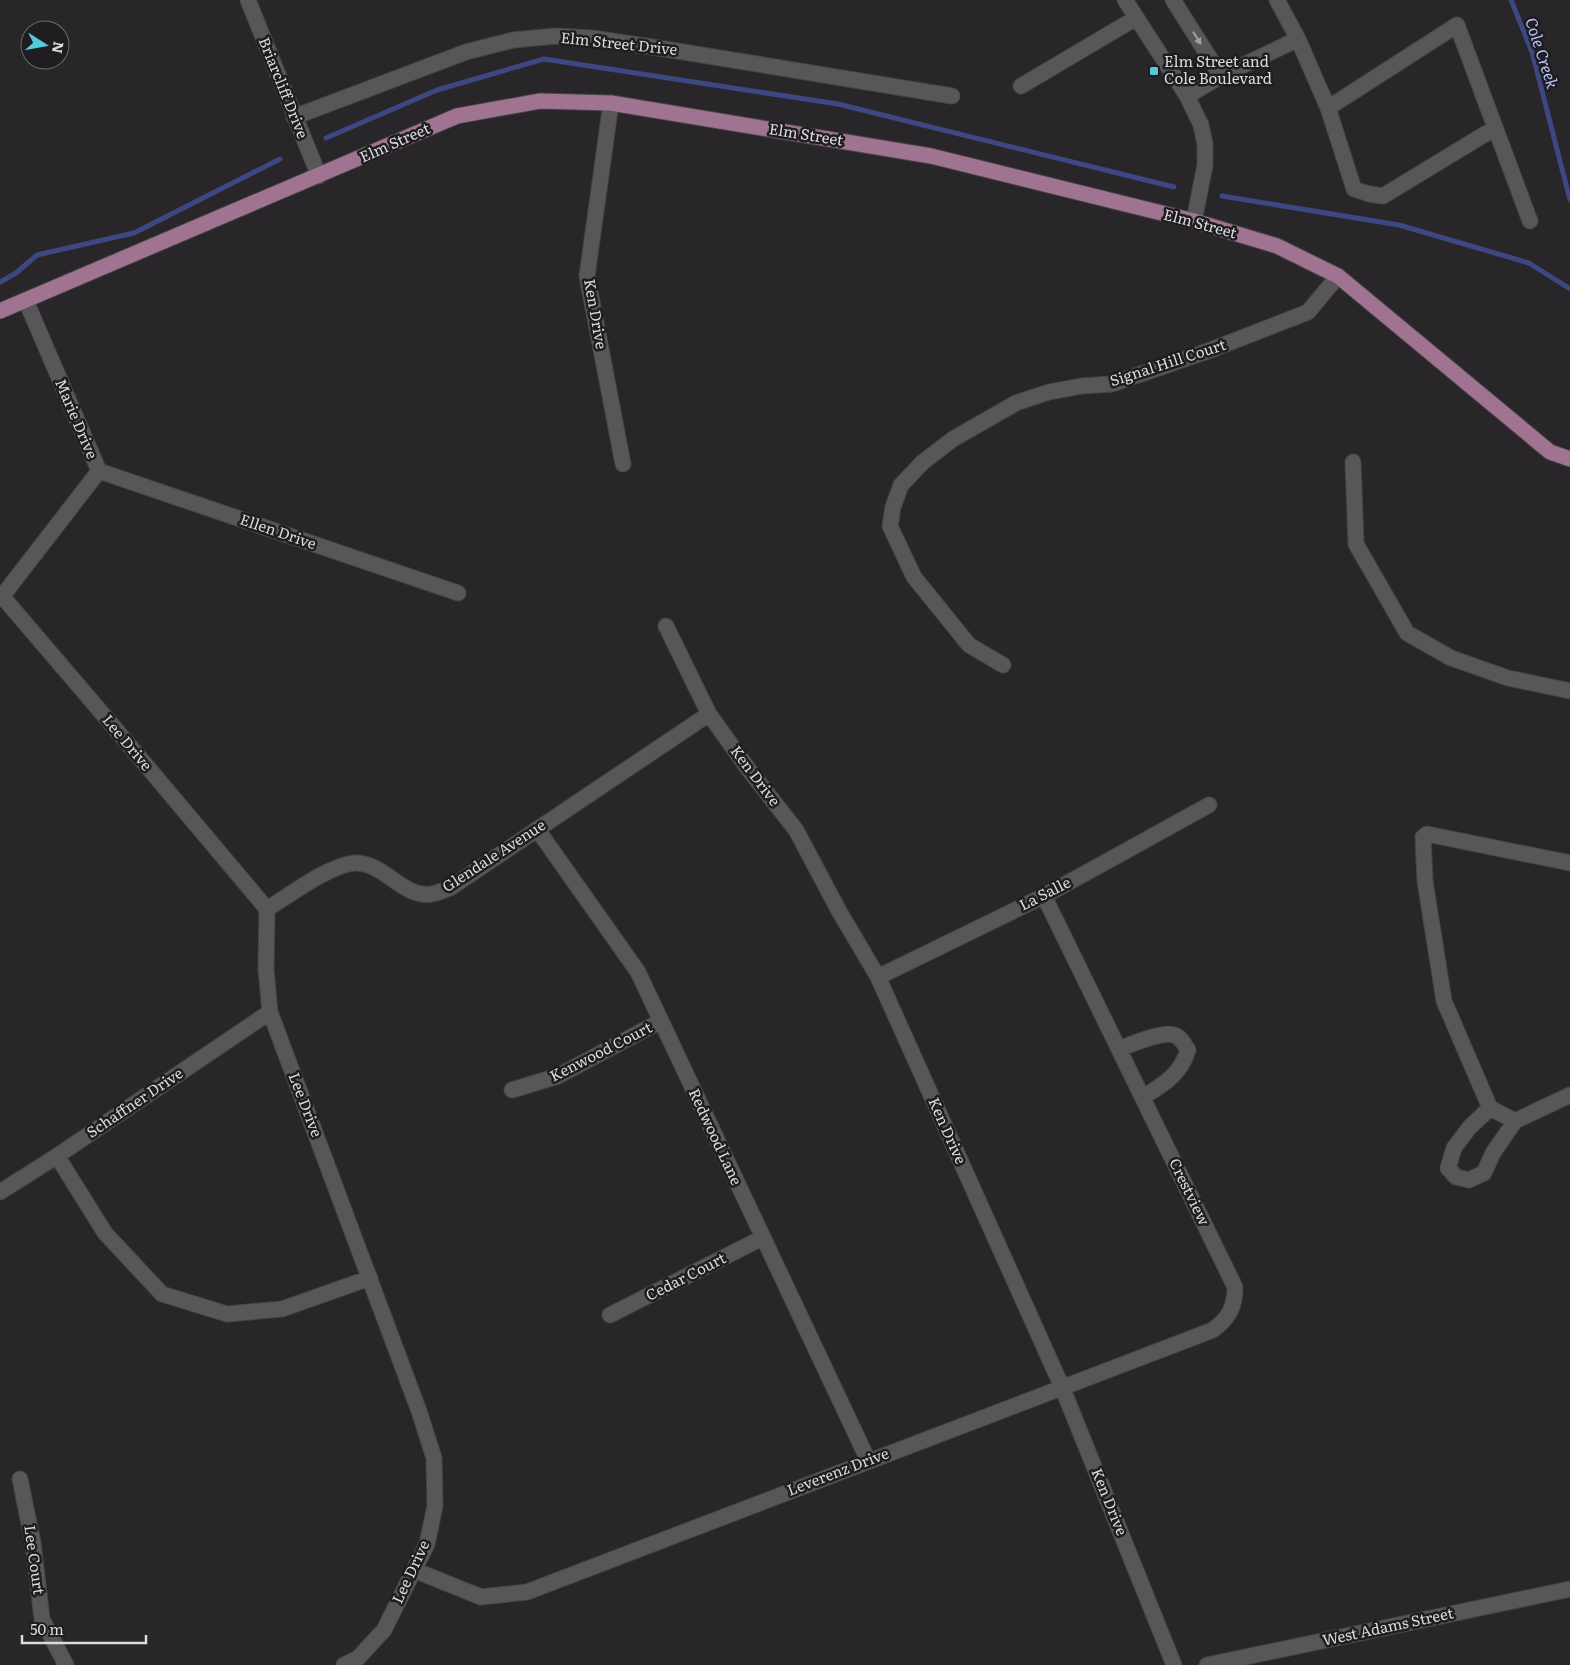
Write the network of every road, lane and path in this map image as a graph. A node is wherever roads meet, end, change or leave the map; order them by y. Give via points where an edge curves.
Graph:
1 (248, 0) edge
2 (1125, 0) edge
3 (1174, 0) edge
4 (1277, 0) edge
5 (1136, 18) junction
6 (1298, 39) junction
7 (1221, 76) junction
8 (1021, 86) dead end
9 (952, 96) dead end
10 (1186, 96) junction
11 (612, 103) junction
12 (1328, 108) junction
13 (294, 117) junction
14 (1495, 128) junction
15 (319, 176) junction
16 (1194, 221) junction
17 (1530, 221) dead end
18 (1338, 276) junction
19 (26, 301) junction
20 (0, 311) edge
21 (1570, 459) edge
22 (1353, 462) dead end
23 (622, 464) dead end
24 (99, 471) junction
25 (458, 593) dead end
26 (1, 598) edge
27 (666, 626) dead end
28 (1002, 665) dead end
29 (1570, 691) edge
30 (709, 714) junction
31 (1210, 805) dead end
32 (537, 829) junction
33 (1570, 863) edge
34 (1044, 896) junction
35 (267, 909) junction
36 (878, 977) junction
37 (270, 1012) junction
38 (661, 1021) junction
39 (1119, 1049) junction
40 (512, 1090) dead end
41 (1570, 1095) edge
42 (1143, 1097) junction
43 (1490, 1108) junction
44 (1515, 1121) junction
45 (57, 1156) junction
46 (0, 1192) edge
47 (762, 1238) junction
48 (370, 1278) junction
49 (1236, 1287) joint
50 (610, 1315) dead end
51 (1062, 1387) junction
52 (868, 1460) junction
53 (20, 1479) dead end
54 (414, 1570) junction
55 (1570, 1589) edge
56 (66, 1665) edge
57 (344, 1665) edge
58 (1174, 1665) edge
59 (1207, 1665) edge

1 - 13 street, Briarcliff Drive
2 - 5 street
3 -> 7 street
4 - 6 street
5 - 8 street
5 - 10 street
6 - 7 street
6 - 12 street
7 - 10 street
9 - 13 street, Elm Street Drive via 665,49 556,36 513,40 466,52
10 - 16 street via 1200,125 1204,144 1205,165
11 - 15 main road, Elm Street via 540,101 457,116
11 - 16 main road, Elm Street via 931,156
11 - 23 street, Ken Drive via 587,276
12 - 14 street via 1354,189 1383,196
12 - 14 street via 1457,25
13 - 15 street, Briarcliff Drive
14 - 17 street
15 - 19 main road, Elm Street
16 - 18 main road, Elm Street via 1277,246
18 - 21 main road, Elm Street via 1550,452
18 - 28 street, Signal Hill Court via 1308,312 1112,384 1049,392 1016,403 952,439 923,462 901,486 890,526 914,577 969,645
19 - 20 main road, Elm Street
19 - 24 street, Marie Drive
22 - 29 street via 1356,544 1407,633 1451,658 1508,678
24 - 25 street, Ellen Drive
24 - 26 street, Marie Drive
26 - 35 street, Lee Drive
27 - 30 street, Ken Drive
30 - 32 street, Glendale Avenue
30 - 36 street, Ken Drive via 796,830
31 - 34 street, La Salle
32 - 35 street, Glendale Avenue via 450,888 430,894 412,891 374,867 356,863 319,876
32 - 38 street, Redwood Lane via 638,972
33 - 43 street via 1427,834 1422,838 1425,880 1444,1001
34 - 36 street, La Salle
34 - 39 street, Crestview
35 - 37 street, Lee Drive via 266,969
36 - 51 street, Ken Drive
37 - 45 street, Schaffner Drive
37 - 48 street, Lee Drive
38 - 40 street, Kenwood Court via 558,1076
38 - 47 street, Redwood Lane
39 - 42 street, Crestview
39 - 42 street via 1165,1034 1176,1035 1188,1050 1177,1073
41 - 44 street
42 - 49 street, Crestview
43 - 44 street
43 - 44 street via 1454,1148 1448,1168 1456,1177 1470,1180 1484,1173 1493,1153
45 - 46 street, Schaffner Drive
45 - 48 street via 105,1233 162,1294 227,1314 282,1309
47 - 50 street, Cedar Court
47 - 52 street, Redwood Lane
48 - 54 street, Lee Drive via 434,1458 435,1506 427,1544
49 - 51 street, Leverenz Drive via 1235,1302 1223,1323 1213,1330
51 - 52 street, Leverenz Drive
51 - 58 street, Ken Drive
52 - 54 street, Leverenz Drive via 526,1592 481,1597
53 - 56 street, Lee Court via 33,1543 42,1619
54 - 57 street, Lee Drive via 384,1630 358,1658
55 - 59 street, West Adams Street

